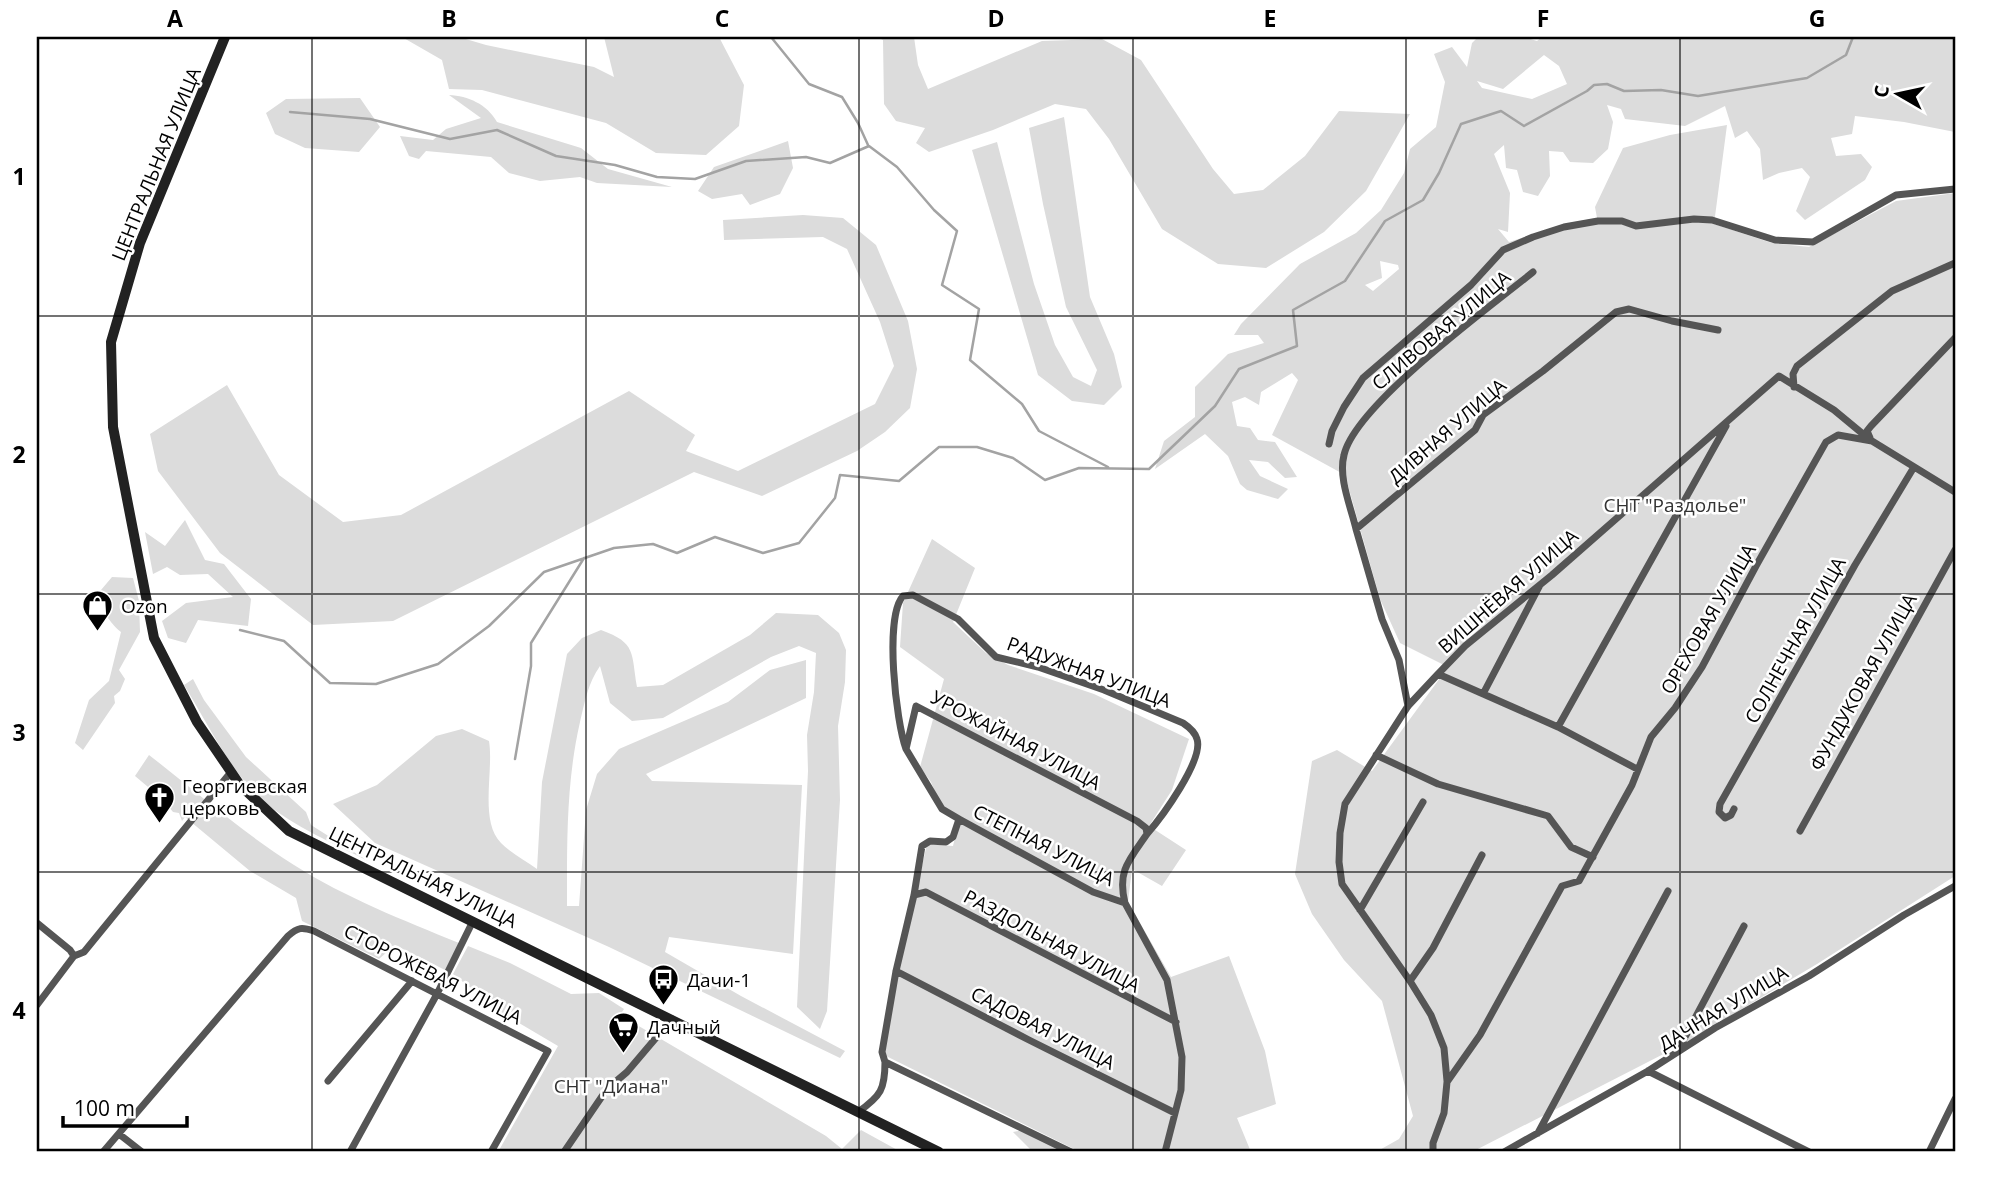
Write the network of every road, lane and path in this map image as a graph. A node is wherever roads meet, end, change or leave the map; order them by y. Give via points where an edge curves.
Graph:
1 (225, 37) edge
2 (1955, 189) edge
3 (1955, 263) edge
4 (1533, 272) dead end
5 (1718, 330) dead end
6 (1955, 338) edge
7 (1794, 387) junction
8 (1728, 422) junction
9 (1872, 441) junction
10 (1329, 444) dead end
11 (1914, 467) junction
12 (1955, 492) edge
13 (1356, 529) junction
14 (1955, 550) edge
15 (1541, 584) junction
16 (1438, 674) junction
17 (1483, 694) junction
18 (1408, 706) junction
19 (1558, 727) junction
20 (906, 749) junction
21 (1376, 755) junction
22 (1637, 769) junction
23 (231, 772) junction
24 (1423, 802) dead end
25 (1734, 809) dead end
26 (959, 819) junction
27 (1800, 831) dead end
28 (1147, 834) junction
29 (1482, 855) dead end
30 (1592, 857) junction
31 (1955, 886) edge
32 (1668, 891) dead end
33 (914, 895) junction
34 (1125, 903) junction
35 (1360, 911) junction
36 (473, 921) junction
37 (37, 923) edge
38 (1744, 926) dead end
39 (74, 956) junction
40 (896, 971) junction
41 (412, 981) junction
42 (1410, 981) junction
43 (437, 994) junction
44 (37, 1004) edge
45 (672, 1019) junction
46 (1176, 1022) junction
47 (1676, 1054) junction
48 (885, 1062) junction
49 (1648, 1072) junction
50 (328, 1081) dead end
51 (1447, 1082) junction
52 (1955, 1099) edge
53 (858, 1112) junction
54 (1175, 1112) junction
55 (1538, 1133) junction
56 (119, 1134) junction
57 (103, 1152) edge
58 (142, 1152) edge
59 (349, 1152) edge
60 (491, 1152) edge
61 (564, 1152) edge
62 (939, 1152) edge
63 (1070, 1152) edge
64 (1165, 1152) edge
65 (1433, 1152) edge
66 (1504, 1152) edge
67 (1810, 1152) edge
68 (1929, 1152) edge

1 - 23 street, ЦЕНТРАЛЬНАЯ УЛИЦА via 140,243 111,342 114,427 154,638 197,722
2 - 10 street via 1896,195 1813,242 1775,240 1695,219 1636,226 1598,221 1534,237 1503,250 1471,285 1363,378 1344,407
3 - 7 street via 1884,297 1797,366
4 - 13 street, СЛИВОВАЯ УЛИЦА via 1402,381 1357,428 1343,466
5 - 13 street, ДИВНАЯ УЛИЦА via 1629,309 1616,312 1483,415 1475,430
6 - 9 street via 1871,426 1867,432
7 - 8 street, ВИШНЁВАЯ УЛИЦА via 1779,376
7 - 9 street, ВИШНЁВАЯ УЛИЦА via 1835,410
8 - 15 street, ВИШНЁВАЯ УЛИЦА
8 - 19 street
9 - 11 street, ОРЕХОВАЯ УЛИЦА
9 - 22 street, ОРЕХОВАЯ УЛИЦА via 1838,435 1826,442 1702,667 1651,737
11 - 12 street, ОРЕХОВАЯ УЛИЦА
11 - 25 street, СОЛНЕЧНАЯ УЛИЦА via 1719,812 1725,818
13 - 18 street via 1399,660
14 - 27 street, ФУНДУКОВАЯ УЛИЦА
15 - 16 street, ВИШНЁВАЯ УЛИЦА
15 - 17 street
16 - 17 street, ВИШНЁВАЯ УЛИЦА
16 - 18 street
17 - 19 street, ВИШНЁВАЯ УЛИЦА
18 - 21 street
19 - 22 street, ВИШНЁВАЯ УЛИЦА
20 - 26 street via 942,809
20 - 28 street, УРОЖАЙНАЯ УЛИЦА via 916,706 1137,821
20 - 28 street, РАДУЖНАЯ УЛИЦА via 894,675 894,617 897,602 912,595 958,619 996,657 1104,690 1193,731 1198,752 1180,789
21 - 30 street via 1438,784 1548,816 1571,847
21 - 35 street via 1345,804 1340,833 1342,884
22 - 30 street, ОРЕХОВАЯ УЛИЦА
23 - 36 street, ЦЕНТРАЛЬНАЯ УЛИЦА via 289,831
23 - 39 street via 84,952
24 - 35 street
26 - 33 street, СТЕПНАЯ УЛИЦА via 953,837 922,846
26 - 34 street, СТЕПНАЯ УЛИЦА via 1093,892
28 - 34 street via 1120,884
29 - 42 street via 1433,948
30 - 51 street, ОРЕХОВАЯ УЛИЦА via 1579,881 1562,886 1480,1035
31 - 47 street, ДАЧНАЯ УЛИЦА
32 - 55 street
33 - 40 street, СТЕПНАЯ УЛИЦА
33 - 46 street, РАЗДОЛЬНАЯ УЛИЦА via 926,892
34 - 46 street, СТЕПНАЯ УЛИЦА via 1167,980
35 - 42 street
36 - 43 street
36 - 45 street, ЦЕНТРАЛЬНАЯ УЛИЦА
37 - 39 street
38 - 47 street
39 - 44 street
40 - 48 street, СТЕПНАЯ УЛИЦА via 882,1052
40 - 54 street, САДОВАЯ УЛИЦА
41 - 43 street, СТОРОЖЕВАЯ УЛИЦА
41 - 50 street
41 - 56 street, СТОРОЖЕВАЯ УЛИЦА via 314,931 296,929
42 - 51 street via 1444,1048
43 - 59 street
43 - 60 street, СТОРОЖЕВАЯ УЛИЦА via 548,1051
45 - 53 street, ЦЕНТРАЛЬНАЯ УЛИЦА
45 - 61 street via 607,1090
46 - 54 street, СТЕПНАЯ УЛИЦА via 1182,1057
47 - 49 street, ДАЧНАЯ УЛИЦА
48 - 53 street, СТЕПНАЯ УЛИЦА via 885,1083 876,1100
48 - 63 street
49 - 55 street, ДАЧНАЯ УЛИЦА
49 - 67 street
51 - 65 street, ОРЕХОВАЯ УЛИЦА
52 - 68 street
53 - 62 street, ЦЕНТРАЛЬНАЯ УЛИЦА
54 - 64 street, СТЕПНАЯ УЛИЦА
55 - 66 street, ДАЧНАЯ УЛИЦА
56 - 57 street
56 - 58 street

